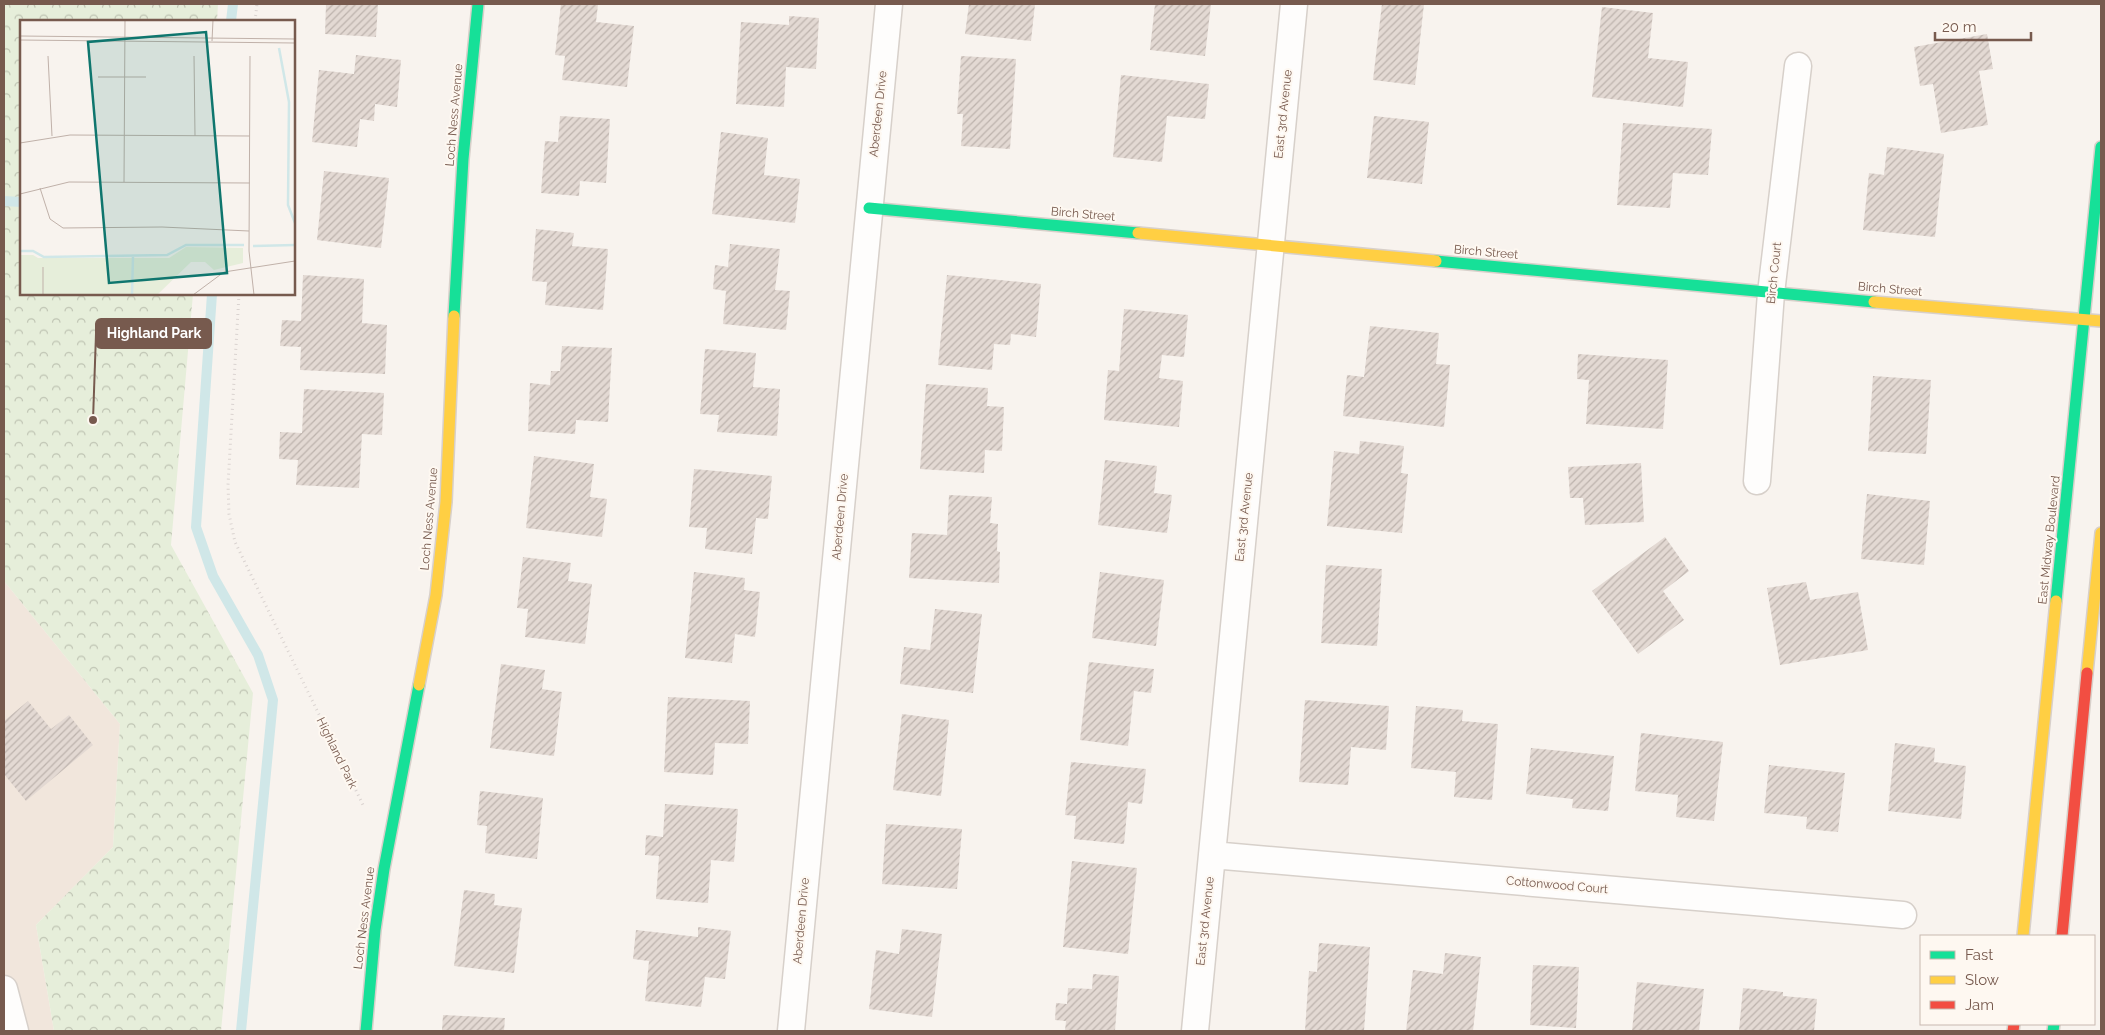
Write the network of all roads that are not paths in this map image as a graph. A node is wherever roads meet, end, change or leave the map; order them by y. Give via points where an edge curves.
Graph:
1 (478, 4) edge
2 (889, 4) edge
3 (1294, 4) edge
4 (1798, 66) dead end
5 (2101, 147) edge
6 (869, 208) junction
7 (1270, 245) junction
8 (1771, 293) junction
9 (2084, 320) junction
10 (2101, 321) edge
11 (1757, 481) dead end
12 (2101, 533) edge
13 (1212, 855) junction
14 (1903, 915) dead end
15 (2023, 935) edge
16 (2062, 935) edge
17 (4, 989) edge
18 (15, 1031) edge
19 (366, 1031) edge
20 (791, 1031) edge
21 (1195, 1031) edge

1 - 19 street, Loch Ness Avenue via 463,159 446,502 436,595 384,869
2 - 6 street, Aberdeen Drive
3 - 7 street, East 3rd Avenue
4 - 8 street, Birch Court
5 - 9 street, East Midway Boulevard
6 - 7 street, Birch Street
6 - 20 street, Aberdeen Drive
7 - 8 street, Birch Street
7 - 13 street, East 3rd Avenue
8 - 9 street, Birch Street
8 - 11 street, Birch Court
9 - 10 street, Birch Street
9 - 15 street, East Midway Boulevard
12 - 16 street
13 - 14 street, Cottonwood Court
13 - 21 street, East 3rd Avenue
17 - 18 street

